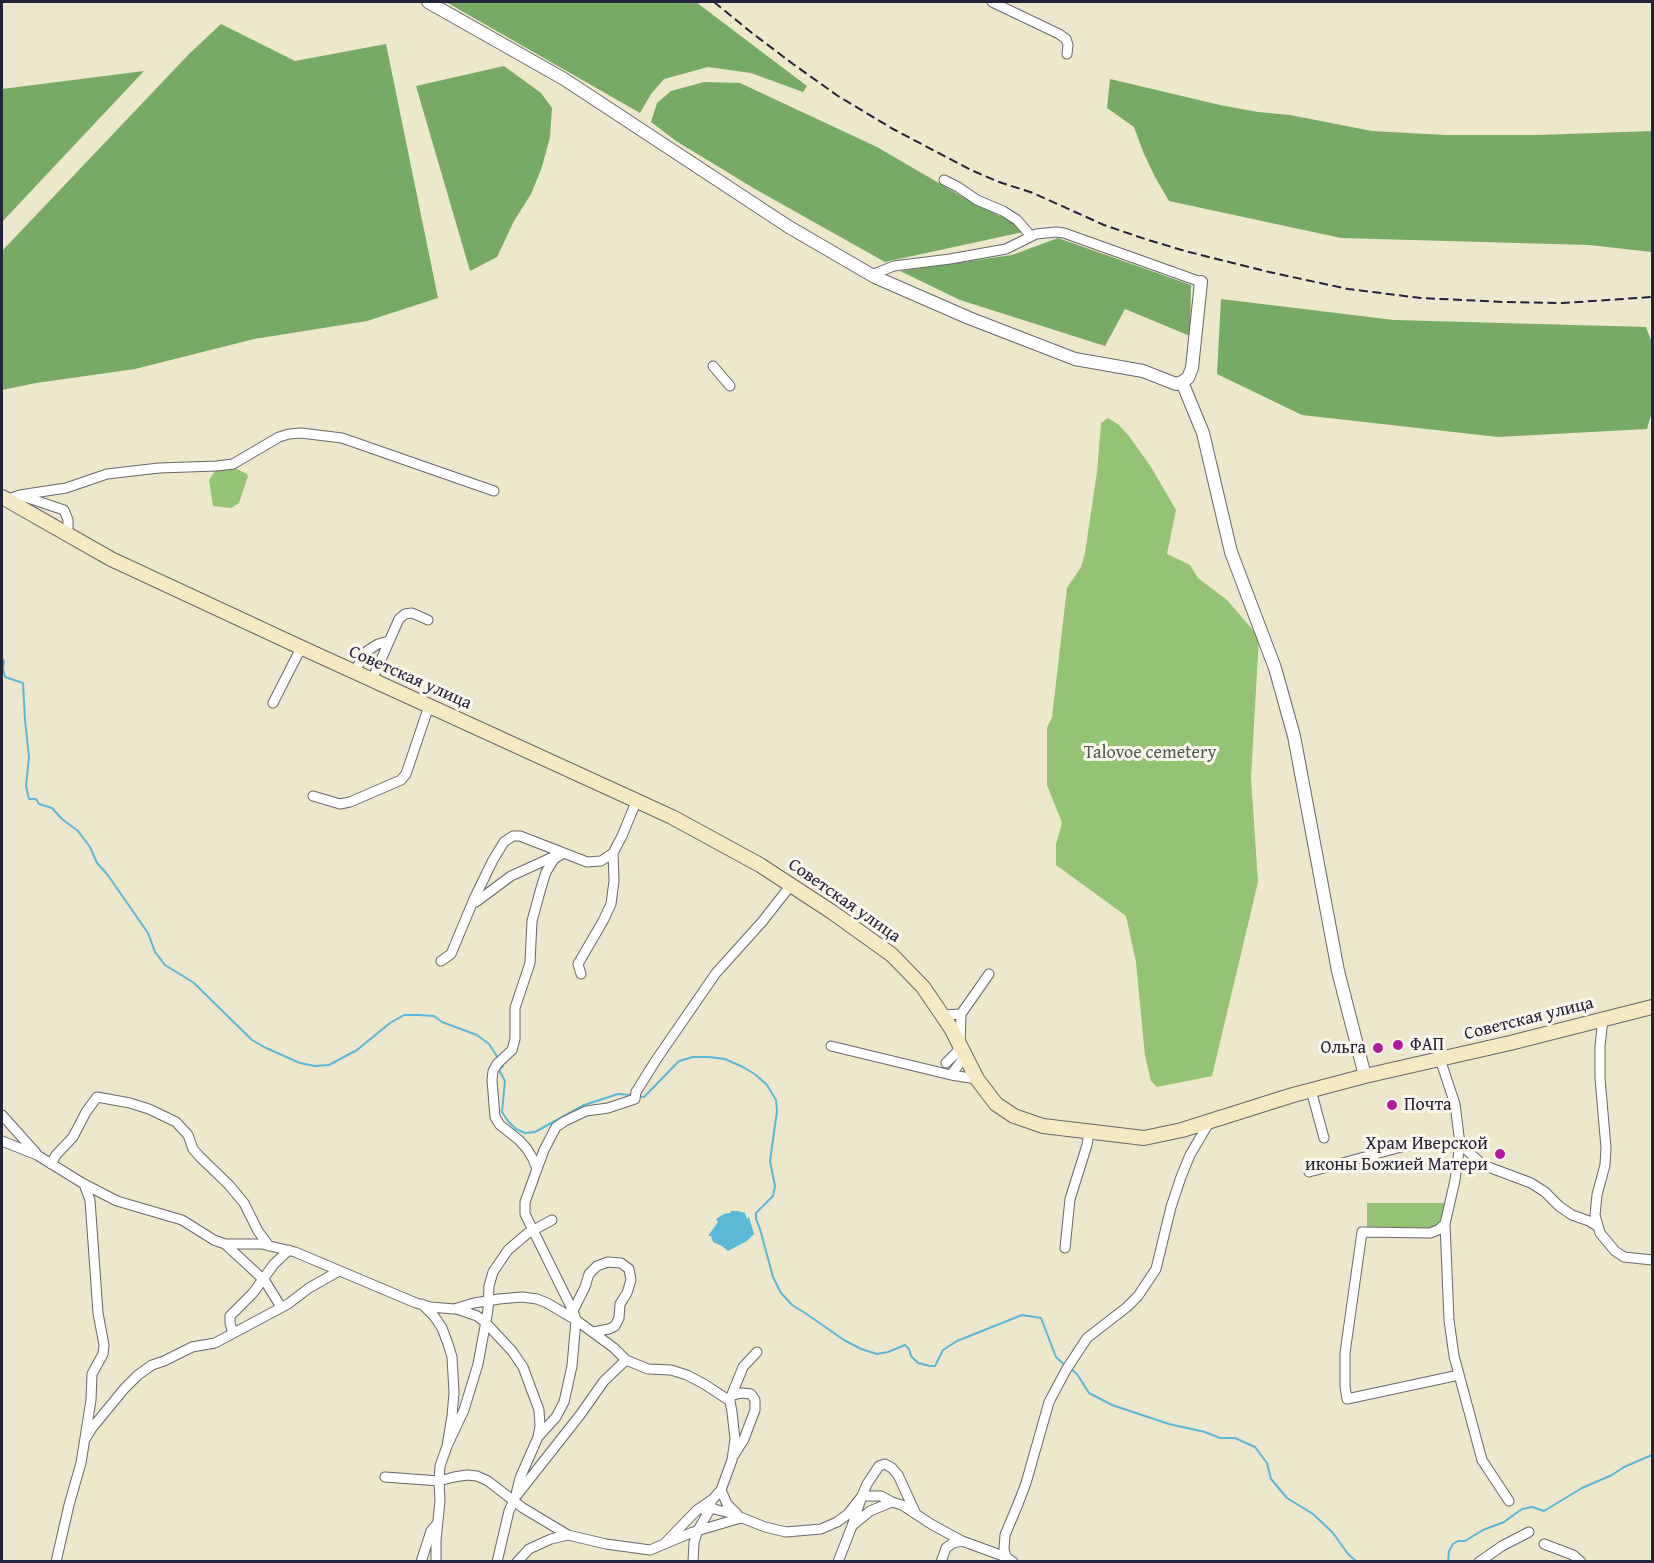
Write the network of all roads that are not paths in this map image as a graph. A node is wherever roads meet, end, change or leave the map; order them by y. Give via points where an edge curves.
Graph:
1 (428, 2) edge
2 (992, 2) edge
3 (1066, 54) dead end
4 (944, 180) dead end
5 (1031, 237) junction
6 (871, 275) junction
7 (1201, 282) joint
8 (712, 366) dead end
9 (1182, 382) junction
10 (730, 386) dead end
11 (60, 490) junction
12 (494, 490) dead end
13 (9, 497) edge
14 (56, 507) junction
15 (68, 534) junction
16 (428, 620) dead end
17 (389, 641) junction
18 (301, 648) junction
19 (354, 672) junction
20 (372, 680) junction
21 (273, 703) dead end
22 (429, 706) junction
23 (313, 796) dead end
24 (636, 802) junction
25 (613, 853) junction
26 (562, 854) junction
27 (791, 885) junction
28 (472, 905) junction
29 (441, 961) dead end
30 (581, 974) dead end
31 (989, 974) dead end
32 (1653, 1007) edge
33 (961, 1014) junction
34 (943, 1015) junction
35 (1603, 1018) junction
36 (831, 1046) dead end
37 (963, 1051) junction
38 (1440, 1059) junction
39 (946, 1063) dead end
40 (951, 1075) junction
41 (1365, 1076) junction
42 (977, 1079) junction
43 (1311, 1090) junction
44 (2, 1115) edge
45 (1210, 1121) junction
46 (1089, 1132) junction
47 (1324, 1138) dead end
48 (2, 1142) edge
49 (1460, 1144) junction
50 (37, 1155) junction
51 (51, 1164) junction
52 (537, 1169) junction
53 (1309, 1172) dead end
54 (84, 1184) junction
55 (1591, 1217) junction
56 (552, 1220) dead end
57 (1445, 1224) junction
58 (532, 1231) junction
59 (225, 1244) junction
60 (269, 1246) junction
61 (1065, 1248) dead end
62 (289, 1250) junction
63 (1653, 1260) edge
64 (339, 1271) junction
65 (264, 1280) junction
66 (489, 1301) junction
67 (422, 1304) junction
68 (281, 1307) junction
69 (454, 1309) junction
70 (575, 1316) junction
71 (485, 1322) junction
72 (593, 1332) junction
73 (233, 1333) junction
74 (758, 1352) dead end
75 (626, 1360) junction
76 (1459, 1375) junction
77 (731, 1398) junction
78 (538, 1437) junction
79 (84, 1441) junction
80 (447, 1446) junction
81 (732, 1460) junction
82 (385, 1477) dead end
83 (439, 1481) junction
84 (721, 1490) junction
85 (862, 1496) junction
86 (514, 1499) junction
87 (1509, 1501) dead end
88 (892, 1502) junction
89 (711, 1503) junction
90 (916, 1513) junction
91 (741, 1518) junction
92 (438, 1523) junction
93 (852, 1526) junction
94 (698, 1530) junction
95 (1529, 1532) dead end
96 (568, 1535) junction
97 (1005, 1535) junction
98 (962, 1541) junction
99 (665, 1543) junction
100 (1544, 1544) dead end
101 (985, 1549) junction
102 (58, 1558) edge
103 (1010, 1559) edge
104 (49, 1562) edge
105 (421, 1562) edge
106 (436, 1562) edge
107 (497, 1562) edge
108 (517, 1562) edge
109 (693, 1562) edge
110 (838, 1562) edge
111 (941, 1562) edge
112 (1479, 1562) edge
113 (1581, 1562) edge

1 - 6 street via 564,79 789,227
2 - 3 street via 1059,34 1066,39
4 - 5 street via 1017,220
5 - 6 street via 1006,249 894,266
5 - 7 street via 1064,233
6 - 9 street via 1075,359 1143,371 1176,384
7 - 9 street via 1192,368
8 - 10 street
9 - 41 street via 1203,433 1230,552 1275,669 1294,736 1338,971
11 - 12 street via 107,474 233,464 279,437 301,433 342,438
11 - 13 street
11 - 14 street
13 - 14 street
13 - 15 main road, Советская улица
14 - 15 street via 64,510
15 - 18 main road, Советская улица via 111,559
16 - 17 street via 405,614
17 - 19 street via 367,651
17 - 20 street
18 - 19 main road, Советская улица
18 - 21 street
19 - 20 main road, Советская улица
20 - 22 main road, Советская улица
22 - 23 street via 401,780 340,804
22 - 24 main road, Советская улица
24 - 25 street
24 - 27 main road, Советская улица via 719,842
25 - 26 street via 602,861 587,862
25 - 30 street via 610,904 578,964
26 - 28 street via 511,876
26 - 28 street via 513,836 504,842 493,860
26 - 52 street via 546,872 532,921 530,963 515,1008 512,1050 493,1071 492,1080 495,1117 527,1149
27 - 34 main road, Советская улица via 892,955
27 - 52 street via 716,973 635,1095 608,1108 586,1111 556,1127
28 - 29 street via 451,954
31 - 33 street
32 - 35 main road, Советская улица
33 - 34 street
33 - 37 street
34 - 37 main road, Советская улица
35 - 38 main road, Советская улица
35 - 55 street via 1600,1078 1605,1165
36 - 40 street
37 - 39 street
37 - 40 street
37 - 42 main road, Советская улица
38 - 41 main road, Советская улица
38 - 49 street via 1455,1104
40 - 42 street
41 - 43 main road, Советская улица
42 - 46 main road, Советская улица via 996,1104 1014,1116 1043,1126
43 - 45 main road, Советская улица
43 - 47 street
44 - 50 street
45 - 46 main road, Советская улица via 1144,1138
45 - 97 street via 1181,1177 1156,1269 1138,1296 1087,1338 1049,1402 1026,1483
46 - 61 street via 1070,1198
48 - 50 street
49 - 53 street via 1405,1146
49 - 55 street via 1483,1164 1532,1183 1572,1215
49 - 57 street
50 - 51 street
51 - 54 street
51 - 60 street via 97,1097 149,1109 176,1122 188,1135 193,1149 244,1203
52 - 58 street via 525,1202
54 - 59 street via 117,1201 182,1220
54 - 79 street via 90,1200 98,1313 105,1345 92,1374
55 - 63 street via 1615,1251 1624,1257
56 - 58 street
57 - 76 street via 1449,1320
57 - 76 street via 1430,1233 1362,1232 1346,1353 1347,1399
58 - 66 street via 508,1250 493,1272
58 - 70 street
59 - 60 street
59 - 65 street
60 - 62 street
62 - 64 street
62 - 65 street
64 - 67 street
64 - 68 street
65 - 68 street
65 - 73 street via 230,1316
66 - 69 street
66 - 70 street via 537,1299
66 - 71 street
67 - 69 street
67 - 80 street via 442,1328 452,1357 454,1393
68 - 73 street
69 - 71 street
70 - 72 street
70 - 72 street via 589,1274 597,1266 621,1263 629,1269 631,1280 615,1326
70 - 78 street via 572,1366 564,1402
71 - 78 street via 523,1367 539,1410
71 - 80 street via 471,1390
72 - 75 street
73 - 79 street via 215,1343 178,1353 138,1375
74 - 77 street via 743,1367
75 - 77 street via 648,1369 687,1375
75 - 86 street via 604,1381
76 - 87 street via 1482,1460
77 - 81 street via 735,1432
77 - 81 street via 742,1393 751,1394 755,1400 744,1439
78 - 86 street
79 - 102 street
80 - 83 street
81 - 84 street
82 - 83 street
83 - 86 street via 477,1476
83 - 92 street
84 - 89 street
84 - 91 street
85 - 88 street via 881,1496
85 - 90 street via 874,1472 885,1464 898,1475
85 - 91 street via 848,1514 822,1529 786,1532
85 - 93 street
86 - 96 street
86 - 107 street
88 - 90 street
88 - 93 street via 870,1511
89 - 91 street
89 - 94 street
89 - 99 street via 697,1510
90 - 98 street
91 - 94 street
92 - 105 street via 431,1531
92 - 106 street
93 - 110 street
94 - 99 street
94 - 109 street
95 - 112 street
96 - 99 street via 650,1550
96 - 108 street via 529,1549
97 - 101 street
97 - 103 street via 1004,1549
98 - 101 street
98 - 111 street via 946,1548
100 - 113 street
101 - 103 street
102 - 104 street

